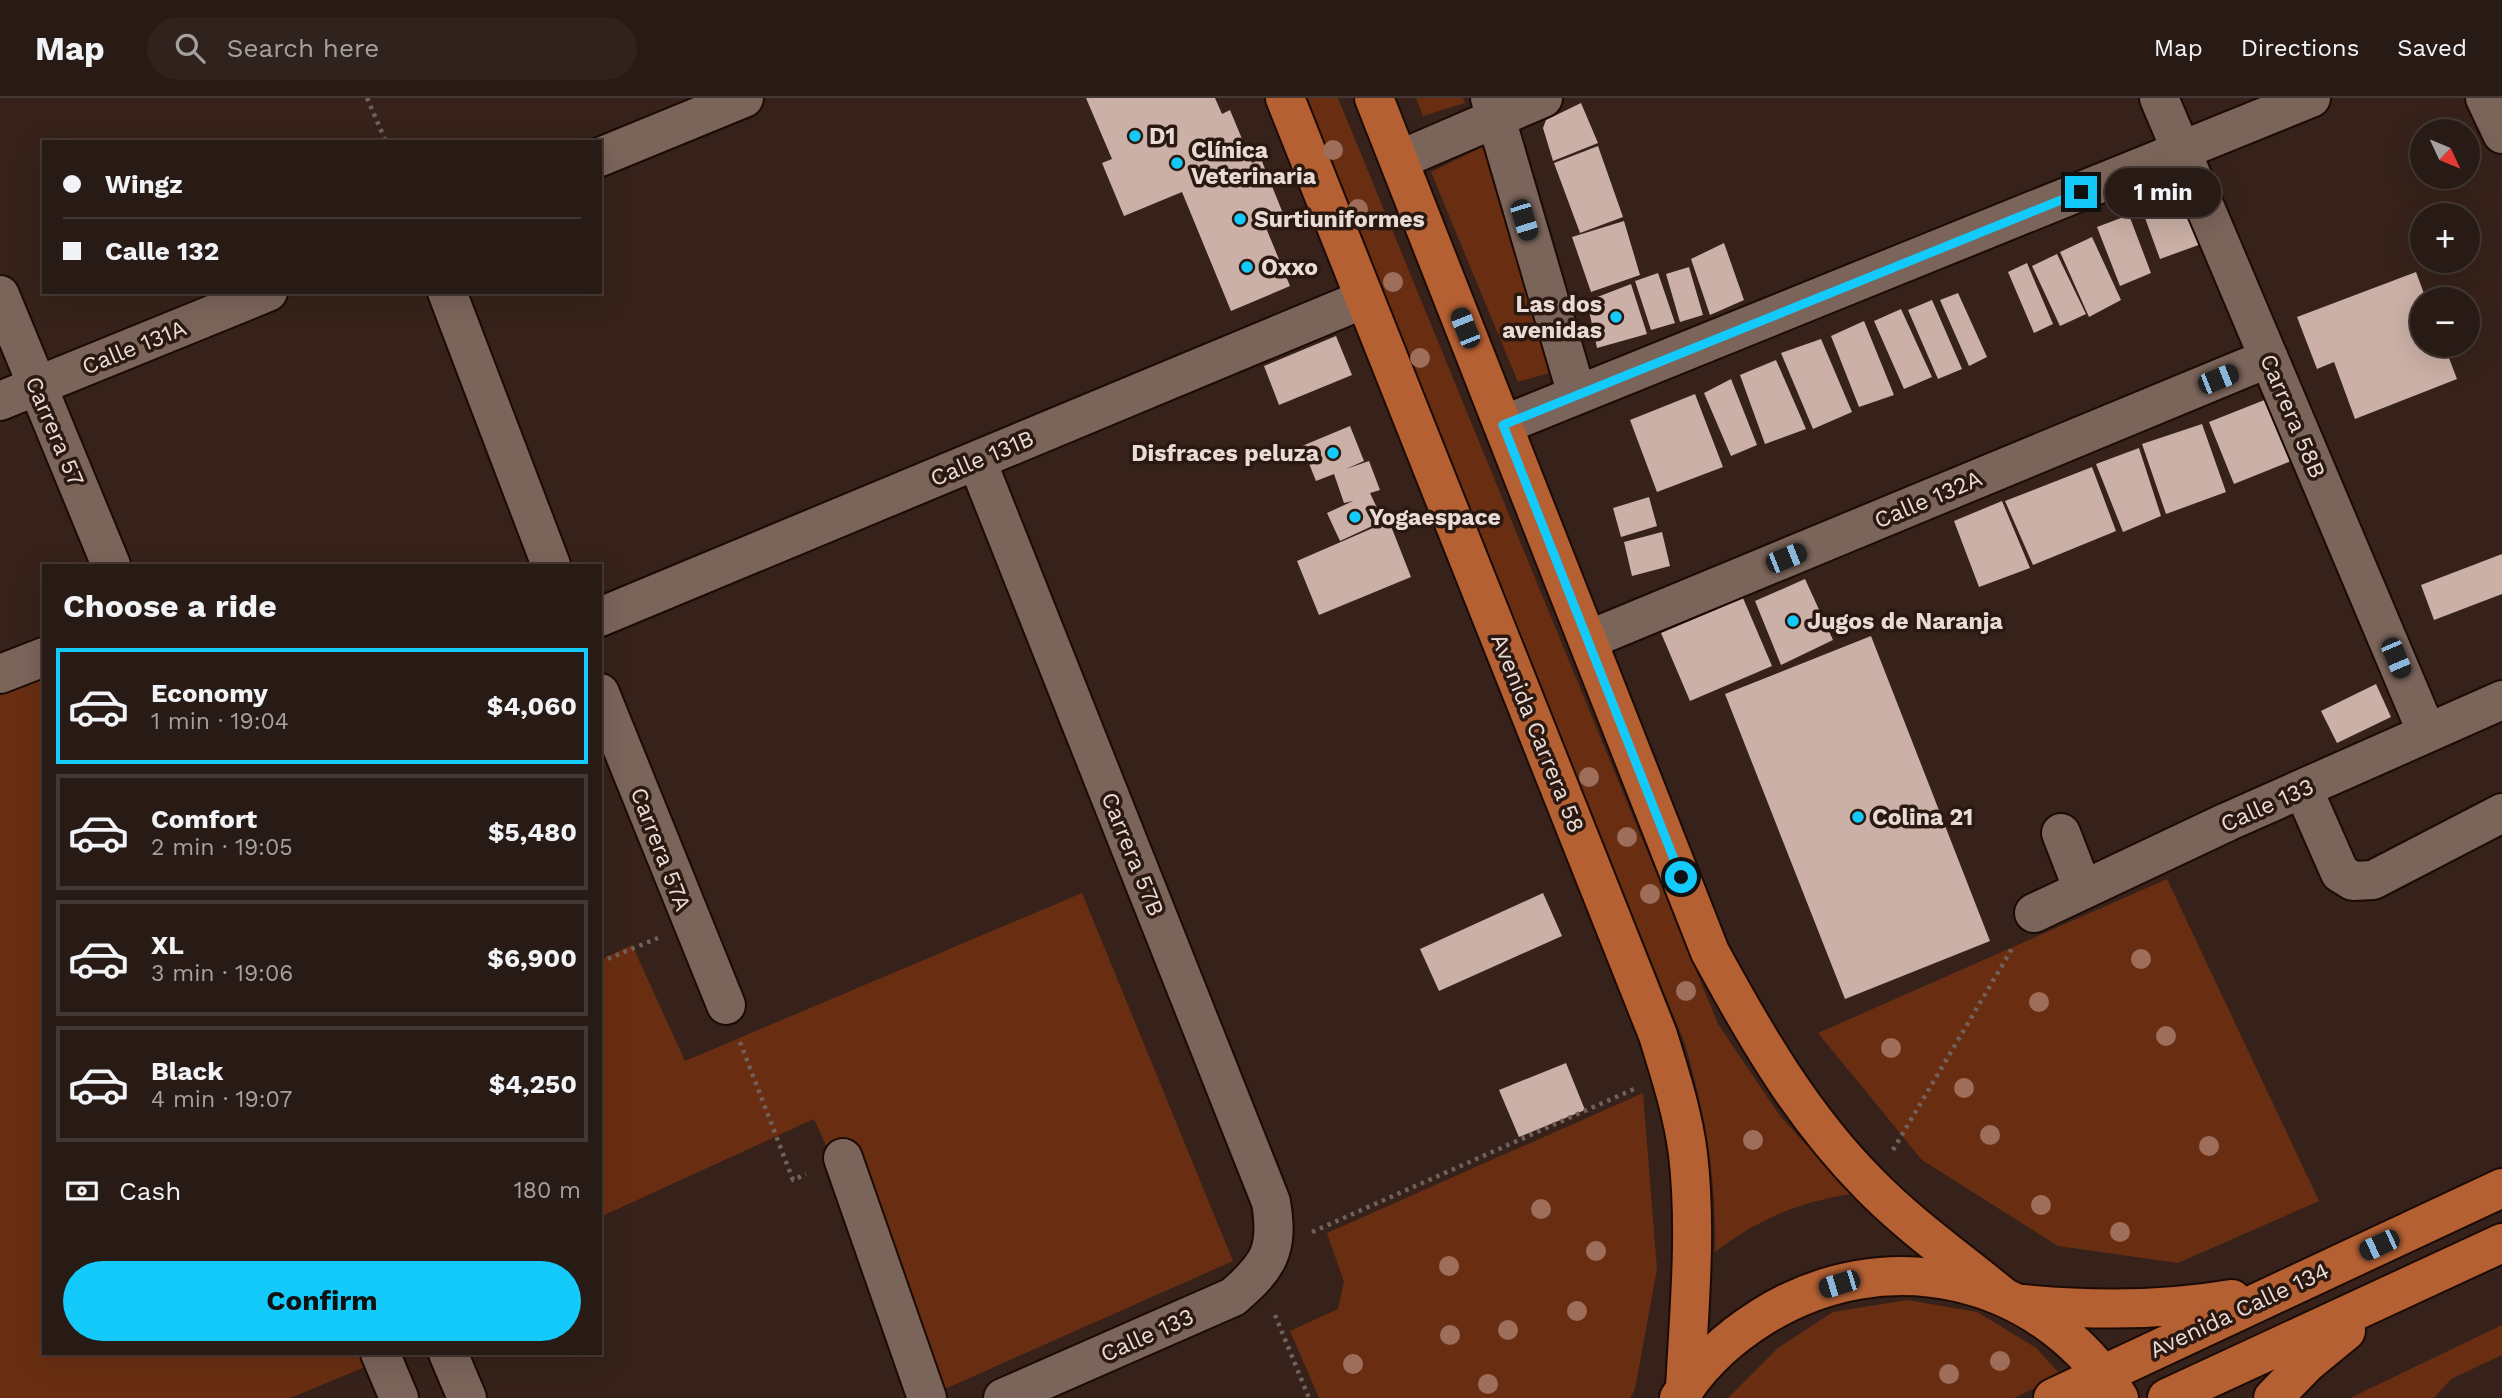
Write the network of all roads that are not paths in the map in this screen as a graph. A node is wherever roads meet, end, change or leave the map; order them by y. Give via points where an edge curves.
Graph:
1 (744, 98) edge
2 (1285, 98) edge
3 (1374, 98) edge
4 (1543, 98) edge
5 (2159, 98) edge
6 (2311, 98) edge
7 (2485, 98) edge
8 (1492, 109) edge
9 (2502, 134) edge
10 (2182, 152) junction
11 (602, 156) edge
12 (1399, 160) junction
13 (263, 294) edge
14 (448, 294) edge
15 (0, 295) edge
16 (1364, 299) junction
17 (2269, 358) junction
18 (36, 387) junction
19 (1577, 395) junction
20 (0, 401) edge
21 (1503, 425) junction
22 (977, 461) junction
23 (111, 564) edge
24 (551, 564) edge
25 (602, 616) edge
26 (1588, 640) junction
27 (42, 658) edge
28 (0, 674) edge
29 (602, 698) edge
30 (2502, 700) edge
31 (2427, 733) junction
32 (2303, 789) junction
33 (2502, 813) edge
34 (2061, 832) dead end
35 (2083, 890) junction
36 (2034, 913) road end
37 (726, 1005) road end
38 (843, 1158) road end
39 (2502, 1188) edge
40 (2502, 1243) edge
41 (1266, 1263) joint
42 (2305, 1280) junction
43 (2390, 1294) junction
44 (2010, 1299) junction
45 (381, 1355) edge
46 (449, 1355) edge
47 (2111, 1386) edge
48 (1682, 1393) edge
49 (398, 1398) edge
50 (467, 1398) edge
51 (927, 1398) edge
52 (1003, 1398) edge
53 (2053, 1398) edge
54 (2166, 1398) edge
55 (2273, 1398) edge

1 - 11 street
2 - 16 main road, Avenida Carrera 58
3 - 12 main road
4 - 8 street
5 - 10 street, Carrera 58B
6 - 10 street
7 - 9 street
8 - 12 street
8 - 19 street
10 - 17 street, Carrera 58B
10 - 19 street
12 - 21 main road
13 - 18 street, Calle 131A
14 - 24 street
15 - 18 street, Carrera 57
16 - 22 street, Calle 131B
16 - 48 main road, Avenida Carrera 58 via 1653,1023 1674,1087 1688,1154 1692,1243
17 - 26 street, Calle 132A
17 - 31 street, Carrera 58B
18 - 20 street, Calle 131A
18 - 23 street, Carrera 57
19 - 21 street
21 - 26 main road
22 - 25 street, Calle 131B
22 - 41 street, Carrera 57B via 1271,1202 1275,1226
26 - 44 main road via 1710,952 1758,1039 1821,1130 1870,1186
27 - 28 street
29 - 37 street, Carrera 57A
30 - 31 street, Calle 133
31 - 32 street, Calle 133
32 - 33 street via 2340,873 2353,881 2373,880
32 - 35 street, Calle 133
34 - 35 street
35 - 36 street, Calle 133
38 - 51 street
39 - 42 main road, Avenida Calle 134
40 - 43 main road
41 - 52 street, Calle 133 via 1233,1297
42 - 44 main road via 2186,1307 2125,1310
42 - 47 main road, Avenida Calle 134
43 - 54 main road
43 - 55 main road via 2307,1363
44 - 47 main road via 2052,1324
44 - 48 main road via 1933,1277 1850,1280 1793,1297 1732,1335
45 - 49 street
46 - 50 street
47 - 53 main road, Avenida Calle 134

